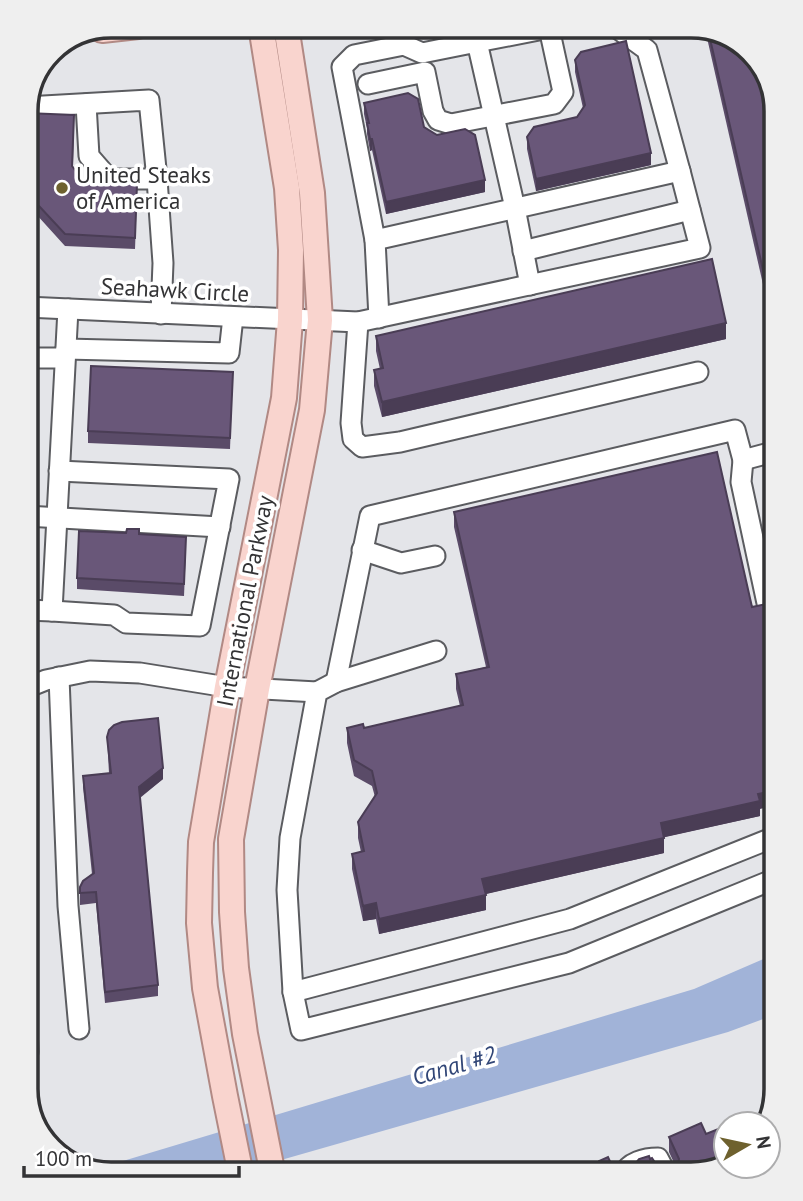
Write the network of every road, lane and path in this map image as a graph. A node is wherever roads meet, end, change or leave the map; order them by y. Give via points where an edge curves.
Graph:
1 (263, 38) edge
2 (288, 38) edge
3 (495, 39) edge
4 (557, 39) edge
5 (632, 39) edge
6 (477, 42) junction
7 (423, 63) junction
8 (368, 84) dead end
9 (86, 104) junction
10 (39, 106) edge
11 (494, 115) junction
12 (680, 171) junction
13 (157, 179) junction
14 (514, 208) junction
15 (690, 210) junction
16 (375, 240) junction
17 (523, 250) junction
18 (530, 285) junction
19 (39, 308) edge
20 (68, 309) junction
21 (161, 314) junction
22 (233, 317) junction
23 (379, 317) junction
24 (290, 320) junction
25 (320, 320) junction
26 (358, 322) junction
27 (65, 354) junction
28 (39, 357) edge
29 (698, 372) dead end
30 (764, 454) edge
31 (743, 460) junction
32 (59, 471) junction
33 (39, 517) edge
34 (57, 518) junction
35 (220, 527) junction
36 (362, 550) junction
37 (435, 556) dead end
38 (764, 589) edge
39 (38, 610) edge
40 (51, 611) junction
41 (436, 651) dead end
42 (59, 677) junction
43 (336, 682) junction
44 (38, 683) edge
45 (227, 687) junction
46 (257, 689) junction
47 (317, 692) junction
48 (764, 841) edge
49 (764, 883) edge
50 (293, 992) junction
51 (79, 1028) dead end
52 (238, 1162) edge
53 (270, 1162) edge
54 (638, 1162) edge
55 (660, 1162) edge

1 - 24 main road, International Parkway via 287,188
2 - 25 main road, International Parkway via 312,193
3 - 6 street
4 - 11 street via 563,92 554,104
5 - 12 street via 648,50
6 - 7 street
6 - 11 street
7 - 8 street
7 - 11 street via 438,120 451,124
7 - 16 street via 404,44 354,55 342,67
9 - 10 street
9 - 13 street via 89,156 109,179
9 - 13 street via 149,100
11 - 14 street
12 - 14 street
12 - 15 street
13 - 21 street via 163,263
14 - 16 street
14 - 17 street
15 - 17 street
15 - 18 street, Seahawk Circle via 699,248
16 - 23 street
17 - 18 street
18 - 23 street, Seahawk Circle
19 - 20 street, Seahawk Circle
20 - 21 street, Seahawk Circle
20 - 27 street
21 - 22 street, Seahawk Circle
22 - 24 street, Seahawk Circle
22 - 27 street via 229,353
23 - 26 street, Seahawk Circle
24 - 25 street, Seahawk Circle
24 - 45 main road, International Parkway via 284,398
25 - 26 street, Seahawk Circle
25 - 46 main road, International Parkway via 312,410
26 - 29 street via 351,423 354,439 362,447
27 - 28 street
27 - 32 street
30 - 31 street
31 - 36 street via 735,430 370,516
31 - 38 street via 741,482
32 - 34 street
32 - 35 street via 229,479
33 - 34 street
34 - 35 street
34 - 40 street
35 - 40 street via 200,625 126,623 114,615
36 - 37 street via 401,563
36 - 43 street
39 - 40 street
41 - 43 street
42 - 44 street
42 - 45 street via 90,671 128,673
42 - 51 street via 68,906
43 - 47 street
45 - 46 street
45 - 52 main road, International Parkway via 201,842 199,923 205,988
46 - 47 street
46 - 53 main road, International Parkway via 231,839 232,912 236,968
47 - 50 street via 290,838 287,890
48 - 50 street via 570,919
49 - 50 street via 569,963 301,1030
54 - 55 street via 658,1158

